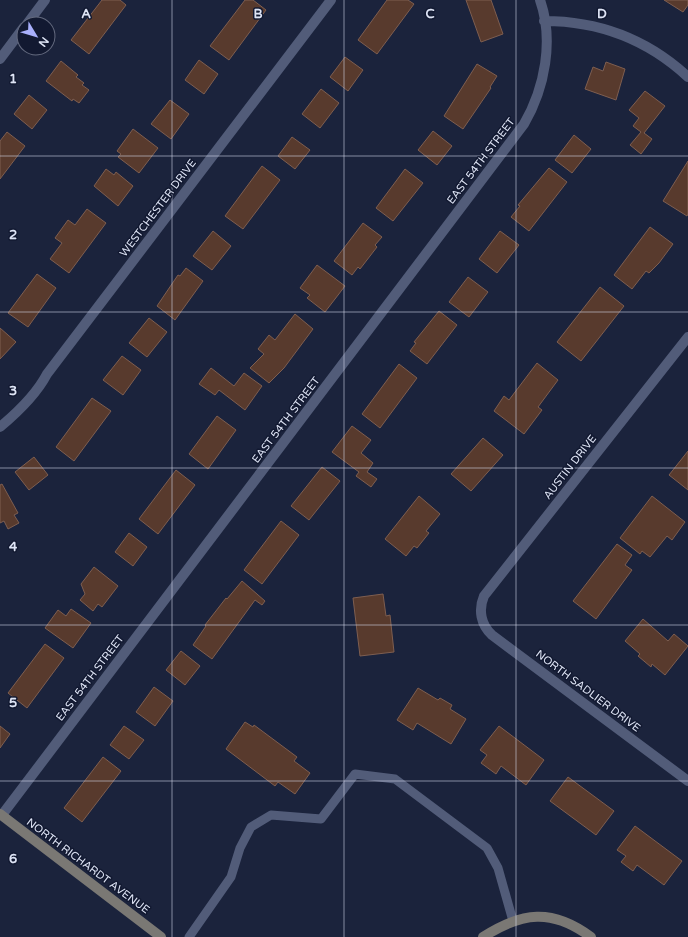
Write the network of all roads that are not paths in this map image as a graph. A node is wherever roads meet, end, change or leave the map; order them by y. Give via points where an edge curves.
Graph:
1 (45, 0) edge
2 (331, 0) edge
3 (540, 0) edge
4 (32, 16) edge
5 (544, 21) junction
6 (16, 38) edge
7 (0, 59) edge
8 (688, 77) edge
9 (688, 337) edge
10 (0, 427) edge
11 (481, 616) joint
12 (688, 781) edge
13 (1, 814) edge
14 (513, 921) junction
15 (161, 937) edge
16 (189, 937) edge
17 (483, 937) edge
18 (591, 937) edge

1 - 4 street
2 - 10 street, WESTCHESTER DRIVE via 43,381 22,408
3 - 5 street, EAST 54TH STREET
5 - 8 street via 588,24 618,33 653,50
5 - 13 street, EAST 54TH STREET via 546,57 536,101 524,124
6 - 7 street
9 - 11 street, AUSTIN DRIVE via 484,596
11 - 12 street, NORTH SADLIER DRIVE via 492,635
13 - 15 street, NORTH RICHARDT AVENUE
14 - 16 lane via 498,868 487,848 395,779 355,774 321,819 271,815 251,827 240,848 231,877
14 - 17 street
14 - 18 street via 536,916 562,920

